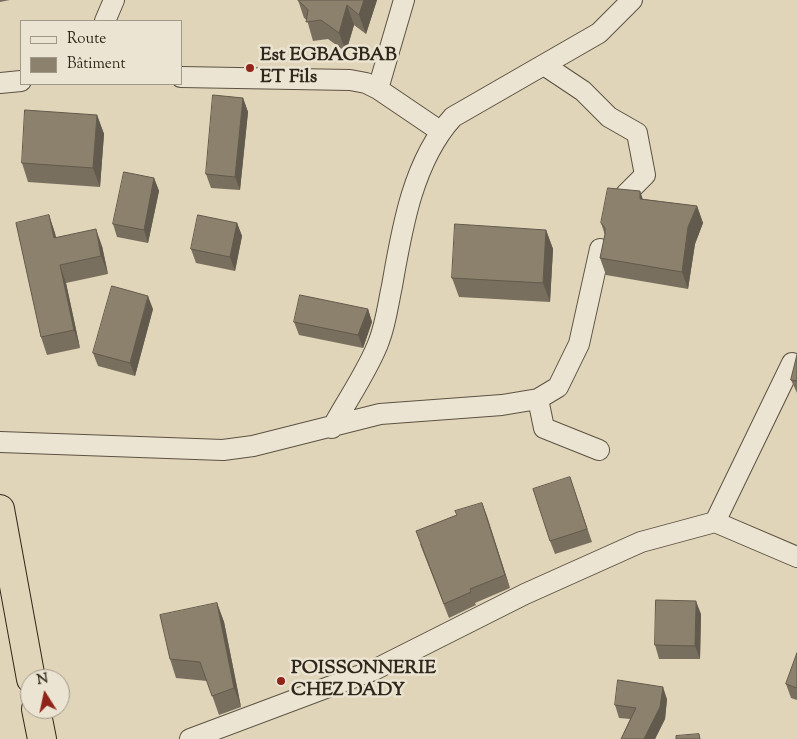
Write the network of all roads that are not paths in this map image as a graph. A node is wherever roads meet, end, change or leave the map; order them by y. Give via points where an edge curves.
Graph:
1 (114, 0) edge
2 (404, 0) edge
3 (632, 0) edge
4 (105, 20) edge
5 (544, 66) junction
6 (182, 77) edge
7 (20, 81) edge
8 (0, 83) edge
9 (378, 89) junction
10 (440, 131) junction
11 (626, 194) edge
12 (600, 249) edge
13 (792, 363) dead end
14 (538, 399) junction
15 (332, 428) junction
16 (0, 442) edge
17 (599, 450) dead end
18 (0, 509) edge
19 (715, 522) junction
20 (797, 557) edge
21 (29, 669) edge
22 (38, 719) edge
23 (42, 739) edge
24 (190, 739) edge

1 - 4 street
2 - 9 street
3 - 5 street via 599,33
5 - 10 street via 453,117
5 - 11 street via 583,91 609,117 637,133 645,175
6 - 9 street via 350,80
7 - 8 street
9 - 10 street
10 - 15 street via 425,160 404,219 379,342
12 - 14 street via 579,344 558,387
13 - 19 street
14 - 15 street via 502,405 380,414
14 - 17 street via 544,428
15 - 16 street via 223,450
18 - 21 highway
19 - 20 street
19 - 24 street via 641,542 525,594 374,670
22 - 23 highway

